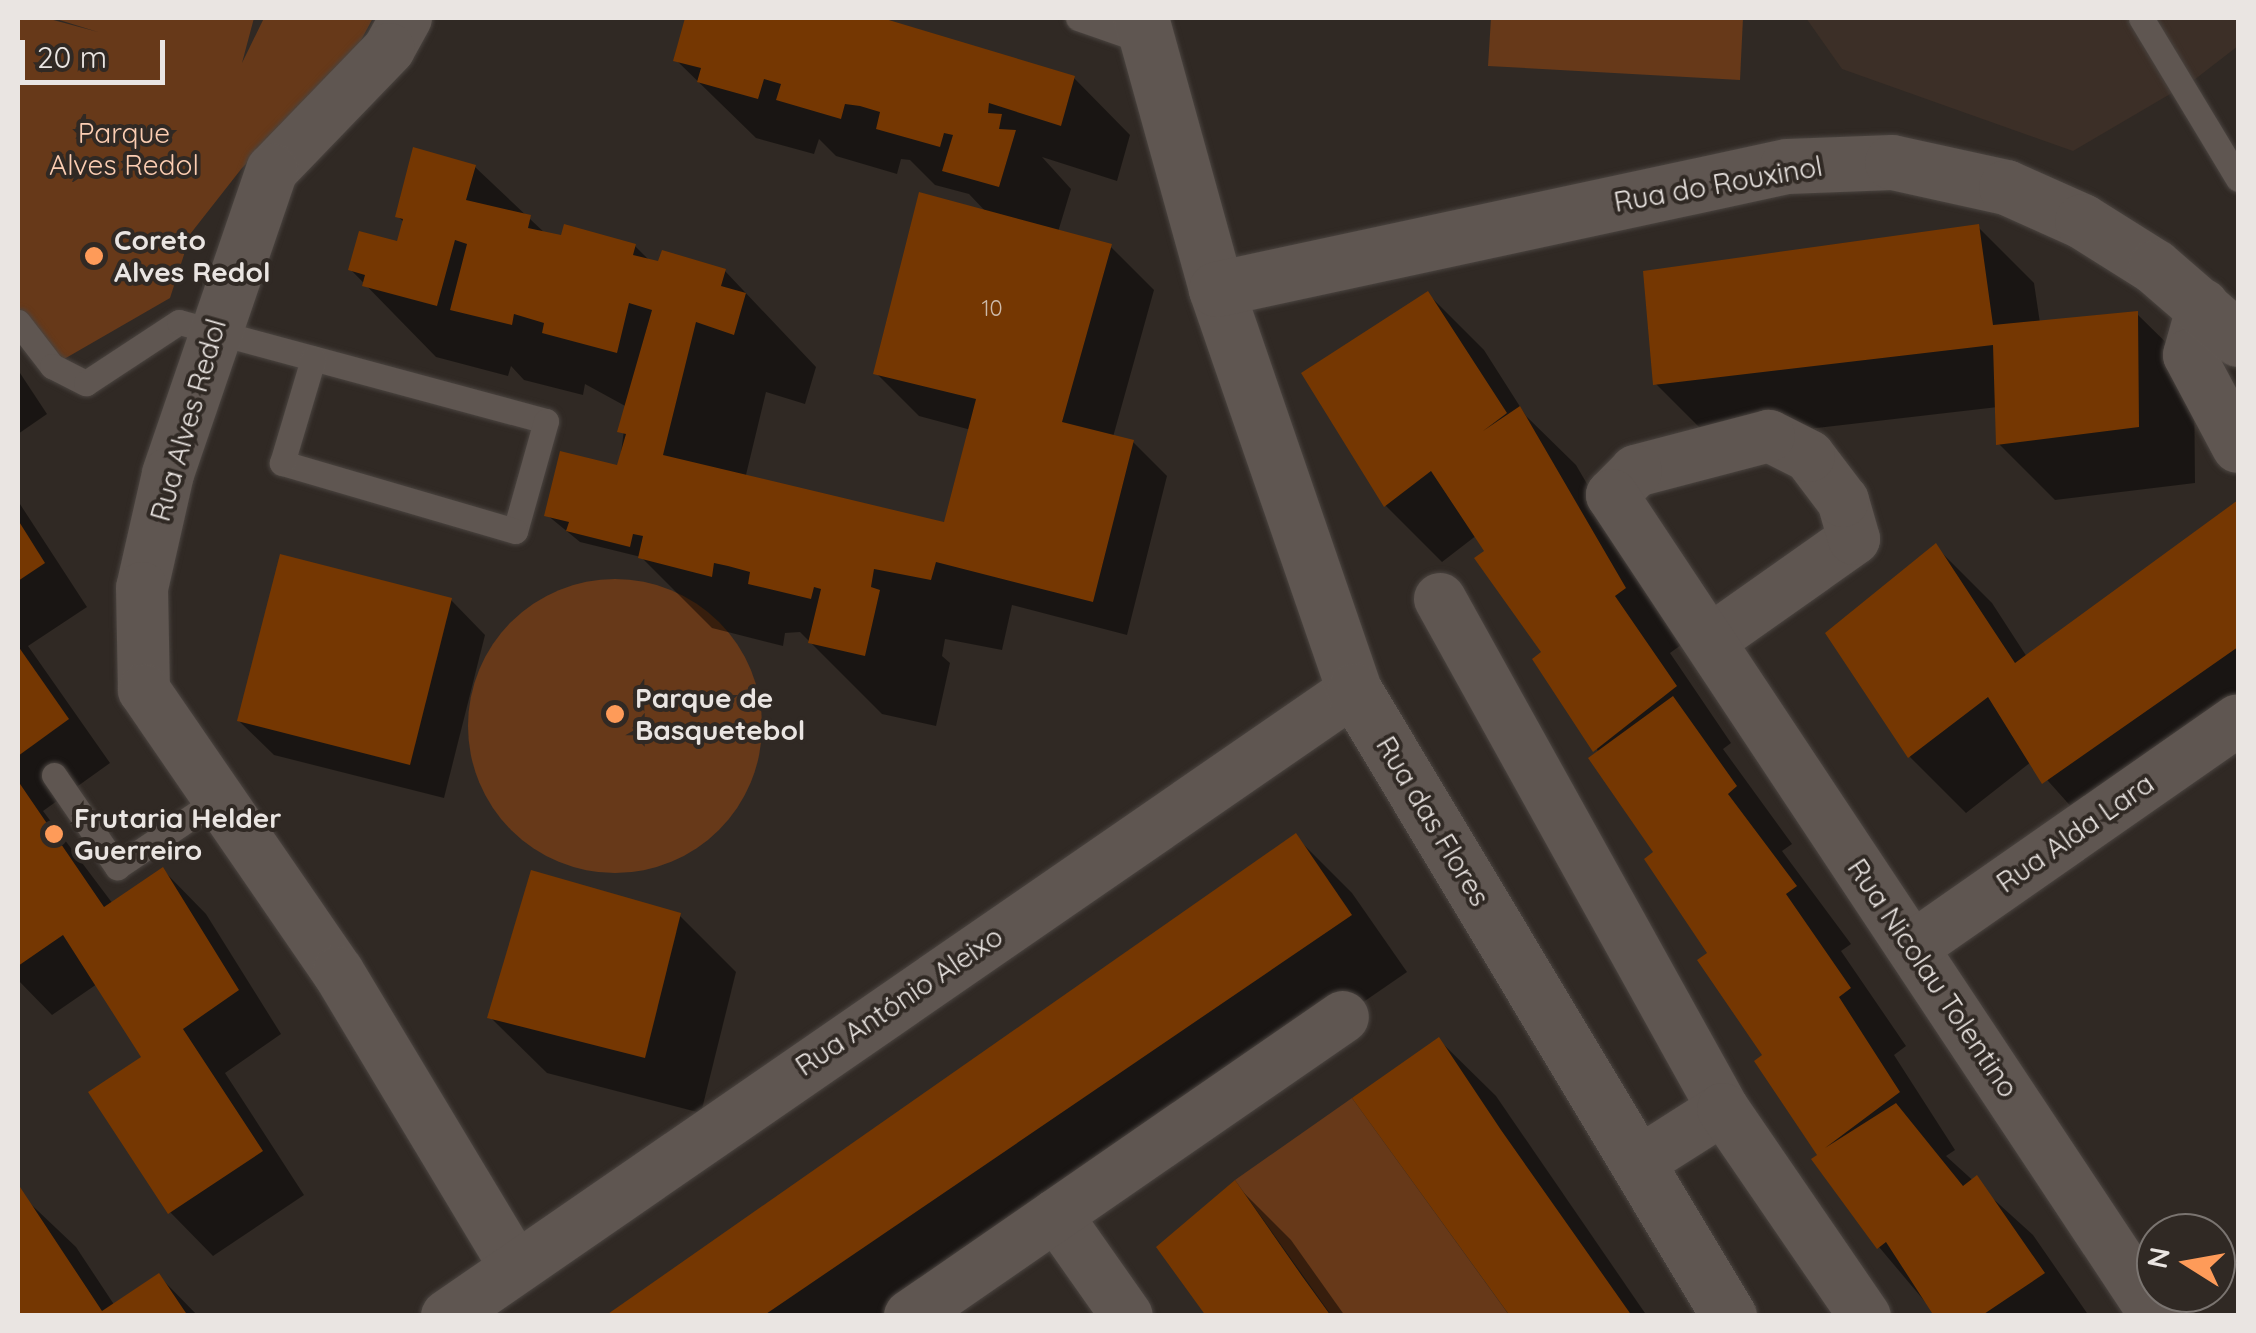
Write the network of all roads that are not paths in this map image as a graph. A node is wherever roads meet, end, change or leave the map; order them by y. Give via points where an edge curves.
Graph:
1 (406, 18) edge
2 (1078, 18) edge
3 (2142, 18) edge
4 (1144, 30) edge
5 (2238, 180) edge
6 (1216, 289) junction
7 (18, 322) edge
8 (2221, 322) edge
9 (212, 332) junction
10 (313, 359) junction
11 (2238, 446) edge
12 (1440, 598) dead end
13 (1711, 640) junction
14 (1354, 690) junction
15 (2238, 720) edge
16 (54, 775) dead end
17 (218, 799) junction
18 (1913, 947) junction
19 (1343, 1018) dead end
20 (1723, 1109) junction
21 (1638, 1164) junction
22 (1056, 1215) junction
23 (514, 1264) junction
24 (446, 1316) edge
25 (910, 1316) edge
26 (1127, 1316) edge
27 (1728, 1316) edge
28 (1864, 1316) edge
29 (2156, 1316) edge

1 - 9 street, Rua Alves Redol via 389,49 272,170
2 - 4 lane
3 - 5 lane
4 - 6 main road, Rua das Flores
6 - 8 main road, Rua do Rouxinol via 1788,166 1892,162 2006,186 2082,221
6 - 14 main road, Rua das Flores
7 - 9 lane via 52,366 86,383 179,322
8 - 11 street via 2190,354
9 - 10 lane
9 - 17 street, Rua Alves Redol via 142,588 144,690
10 - 10 lane via 282,463 516,531 546,421
12 - 20 street
13 - 13 street, Rua Nicolau Tolentino via 1854,539 1843,500 1809,456 1770,436 1636,470 1612,495
13 - 18 street, Rua Nicolau Tolentino
14 - 21 main road, Rua das Flores
14 - 23 street, Rua António Aleixo
15 - 18 street, Rua Alda Lara
16 - 17 lane via 118,867
17 - 23 street, Rua Alves Redol via 338,972
18 - 29 street, Rua Nicolau Tolentino
19 - 22 street
20 - 21 street
20 - 28 street
21 - 27 main road, Rua das Flores
22 - 25 street
22 - 26 street
23 - 24 street, Rua António Aleixo

